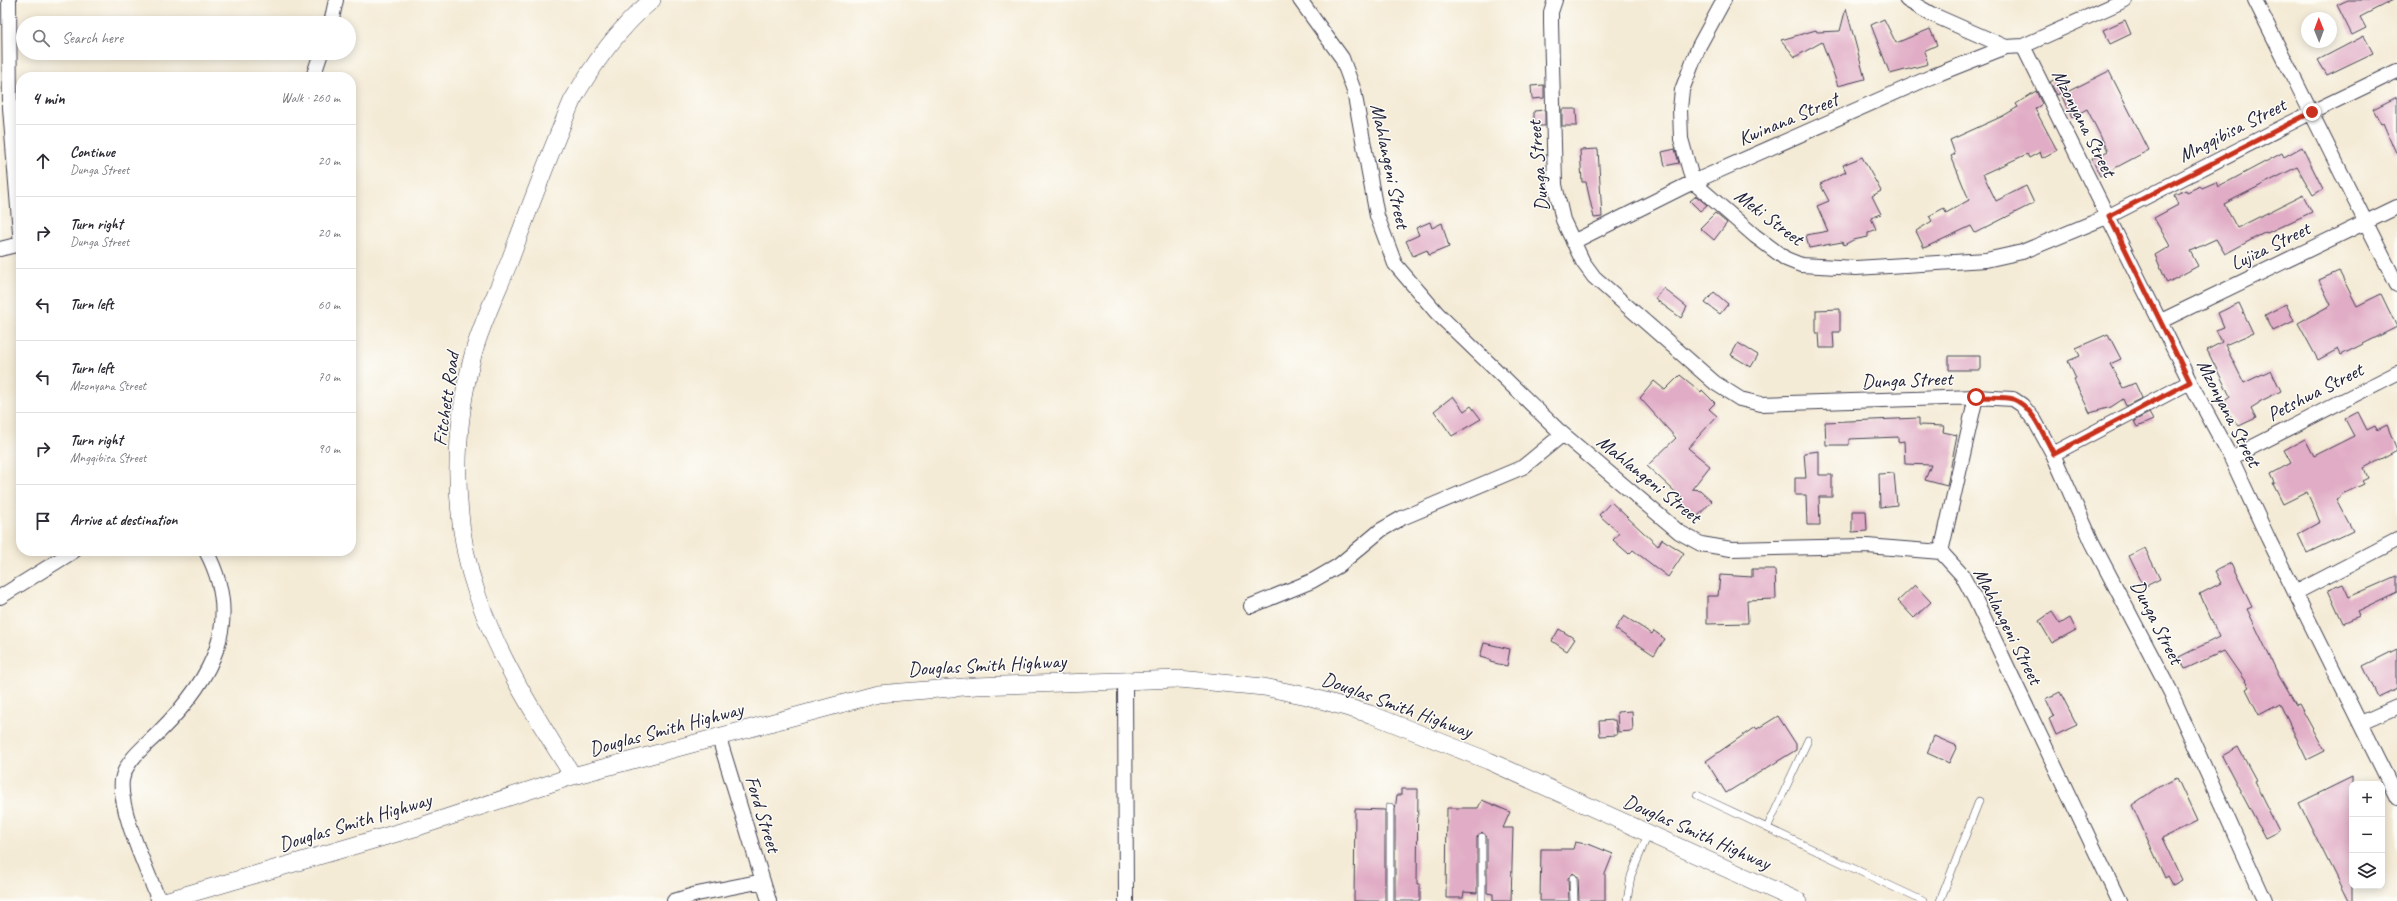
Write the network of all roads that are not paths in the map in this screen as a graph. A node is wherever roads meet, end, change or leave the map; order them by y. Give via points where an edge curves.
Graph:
1 (9, 0) edge
2 (336, 0) edge
3 (652, 0) edge
4 (1300, 0) edge
5 (1555, 0) edge
6 (1724, 0) edge
7 (1907, 0) edge
8 (2125, 0) edge
9 (2255, 0) edge
10 (333, 16) edge
11 (2023, 46) junction
12 (2006, 47) junction
13 (319, 60) edge
14 (2397, 71) edge
15 (315, 72) edge
16 (2312, 112) junction
17 (1693, 182) junction
18 (16, 190) edge
19 (2397, 207) edge
20 (2109, 216) junction
21 (2366, 222) junction
22 (1573, 242) junction
23 (16, 245) edge
24 (0, 249) edge
25 (2397, 285) edge
26 (2161, 321) junction
27 (2397, 374) edge
28 (2190, 382) junction
29 (1976, 397) junction
30 (1563, 434) junction
31 (2054, 454) junction
32 (2231, 458) junction
33 (2397, 540) edge
34 (1941, 552) junction
35 (66, 556) edge
36 (208, 556) edge
37 (2295, 593) junction
38 (0, 597) edge
39 (1251, 606) dead end
40 (1119, 680) junction
41 (2397, 707) edge
42 (2361, 724) junction
43 (720, 738) junction
44 (1808, 740) dead end
45 (573, 776) junction
46 (1697, 795) dead end
47 (2397, 798) edge
48 (1980, 801) dead end
49 (1390, 807) dead end
50 (1767, 828) junction
51 (1648, 834) junction
52 (1482, 836) dead end
53 (1573, 878) dead end
54 (763, 881) junction
55 (159, 901) edge
56 (165, 901) edge
57 (674, 901) edge
58 (769, 901) edge
59 (1126, 901) edge
60 (1390, 901) edge
61 (1482, 901) edge
62 (1574, 901) edge
63 (1627, 901) edge
64 (1798, 901) edge
65 (1923, 901) edge
66 (1940, 901) edge
67 (2120, 901) edge
68 (2265, 901) edge

1 - 18 street via 10,108
2 - 10 street
3 - 45 street, Fitchett Road via 615,35 593,65 572,101 474,350 464,397 459,488 463,538 477,594 517,684
4 - 30 street, Mahlangeni Street via 1342,58 1351,84 1377,216 1396,264 1437,313
5 - 22 street, Dunga Street via 1551,23 1555,185 1563,220
6 - 17 street via 1699,46 1682,90 1681,139
7 - 12 street via 1931,14
8 - 11 street
9 - 16 street
11 - 12 street, Kwinana Street
11 - 20 street, Mzonyana Street
12 - 17 street, Kwinana Street via 1933,76
13 - 15 street
14 - 16 street, Mngqibisa Street
16 - 20 street, Mngqibisa Street
16 - 21 street
17 - 20 street, Meki Street via 1755,236 1786,259 1801,266 1856,268 1986,260 2022,252
17 - 22 street, Kwinana Street
19 - 21 street, Lujiza Street
20 - 26 street, Mzonyana Street
21 - 25 street
21 - 26 street, Lujiza Street
22 - 29 street, Dunga Street via 1594,277 1715,384 1740,399 1761,404
23 - 24 street
26 - 28 street, Mzonyana Street
27 - 32 street, Petshwa Street
28 - 31 street
28 - 32 street, Mzonyana Street
29 - 31 street, Dunga Street via 2013,399 2022,404
29 - 34 street
30 - 34 street, Mahlangeni Street via 1679,532 1701,544 1731,549 1867,546
30 - 39 street via 1523,467 1402,518 1381,530 1338,566 1312,581
31 - 68 street, Dunga Street via 2092,542 2171,693
32 - 37 street, Mzonyana Street
33 - 37 street
34 - 67 street, Mahlangeni Street via 1962,575 1976,601
35 - 38 street
36 - 55 street via 218,578 224,619 218,650 205,676 188,700 136,754 124,771 122,782 124,807
37 - 42 street, Mzonyana Street
40 - 43 street, Douglas Smith Highway via 878,694
40 - 51 street, Douglas Smith Highway via 1178,679 1224,682 1307,696 1356,710 1489,761
40 - 59 street
41 - 42 street
42 - 47 street, Mzonyana Street
43 - 45 street, Douglas Smith Highway
43 - 54 street, Ford Street
44 - 50 lane
45 - 56 street, Douglas Smith Highway via 421,826
46 - 50 lane
48 - 66 lane
49 - 60 lane
50 - 65 lane
51 - 63 lane via 1631,876
51 - 64 street, Douglas Smith Highway
52 - 61 lane
53 - 62 lane
54 - 57 street
54 - 58 street, Ford Street

